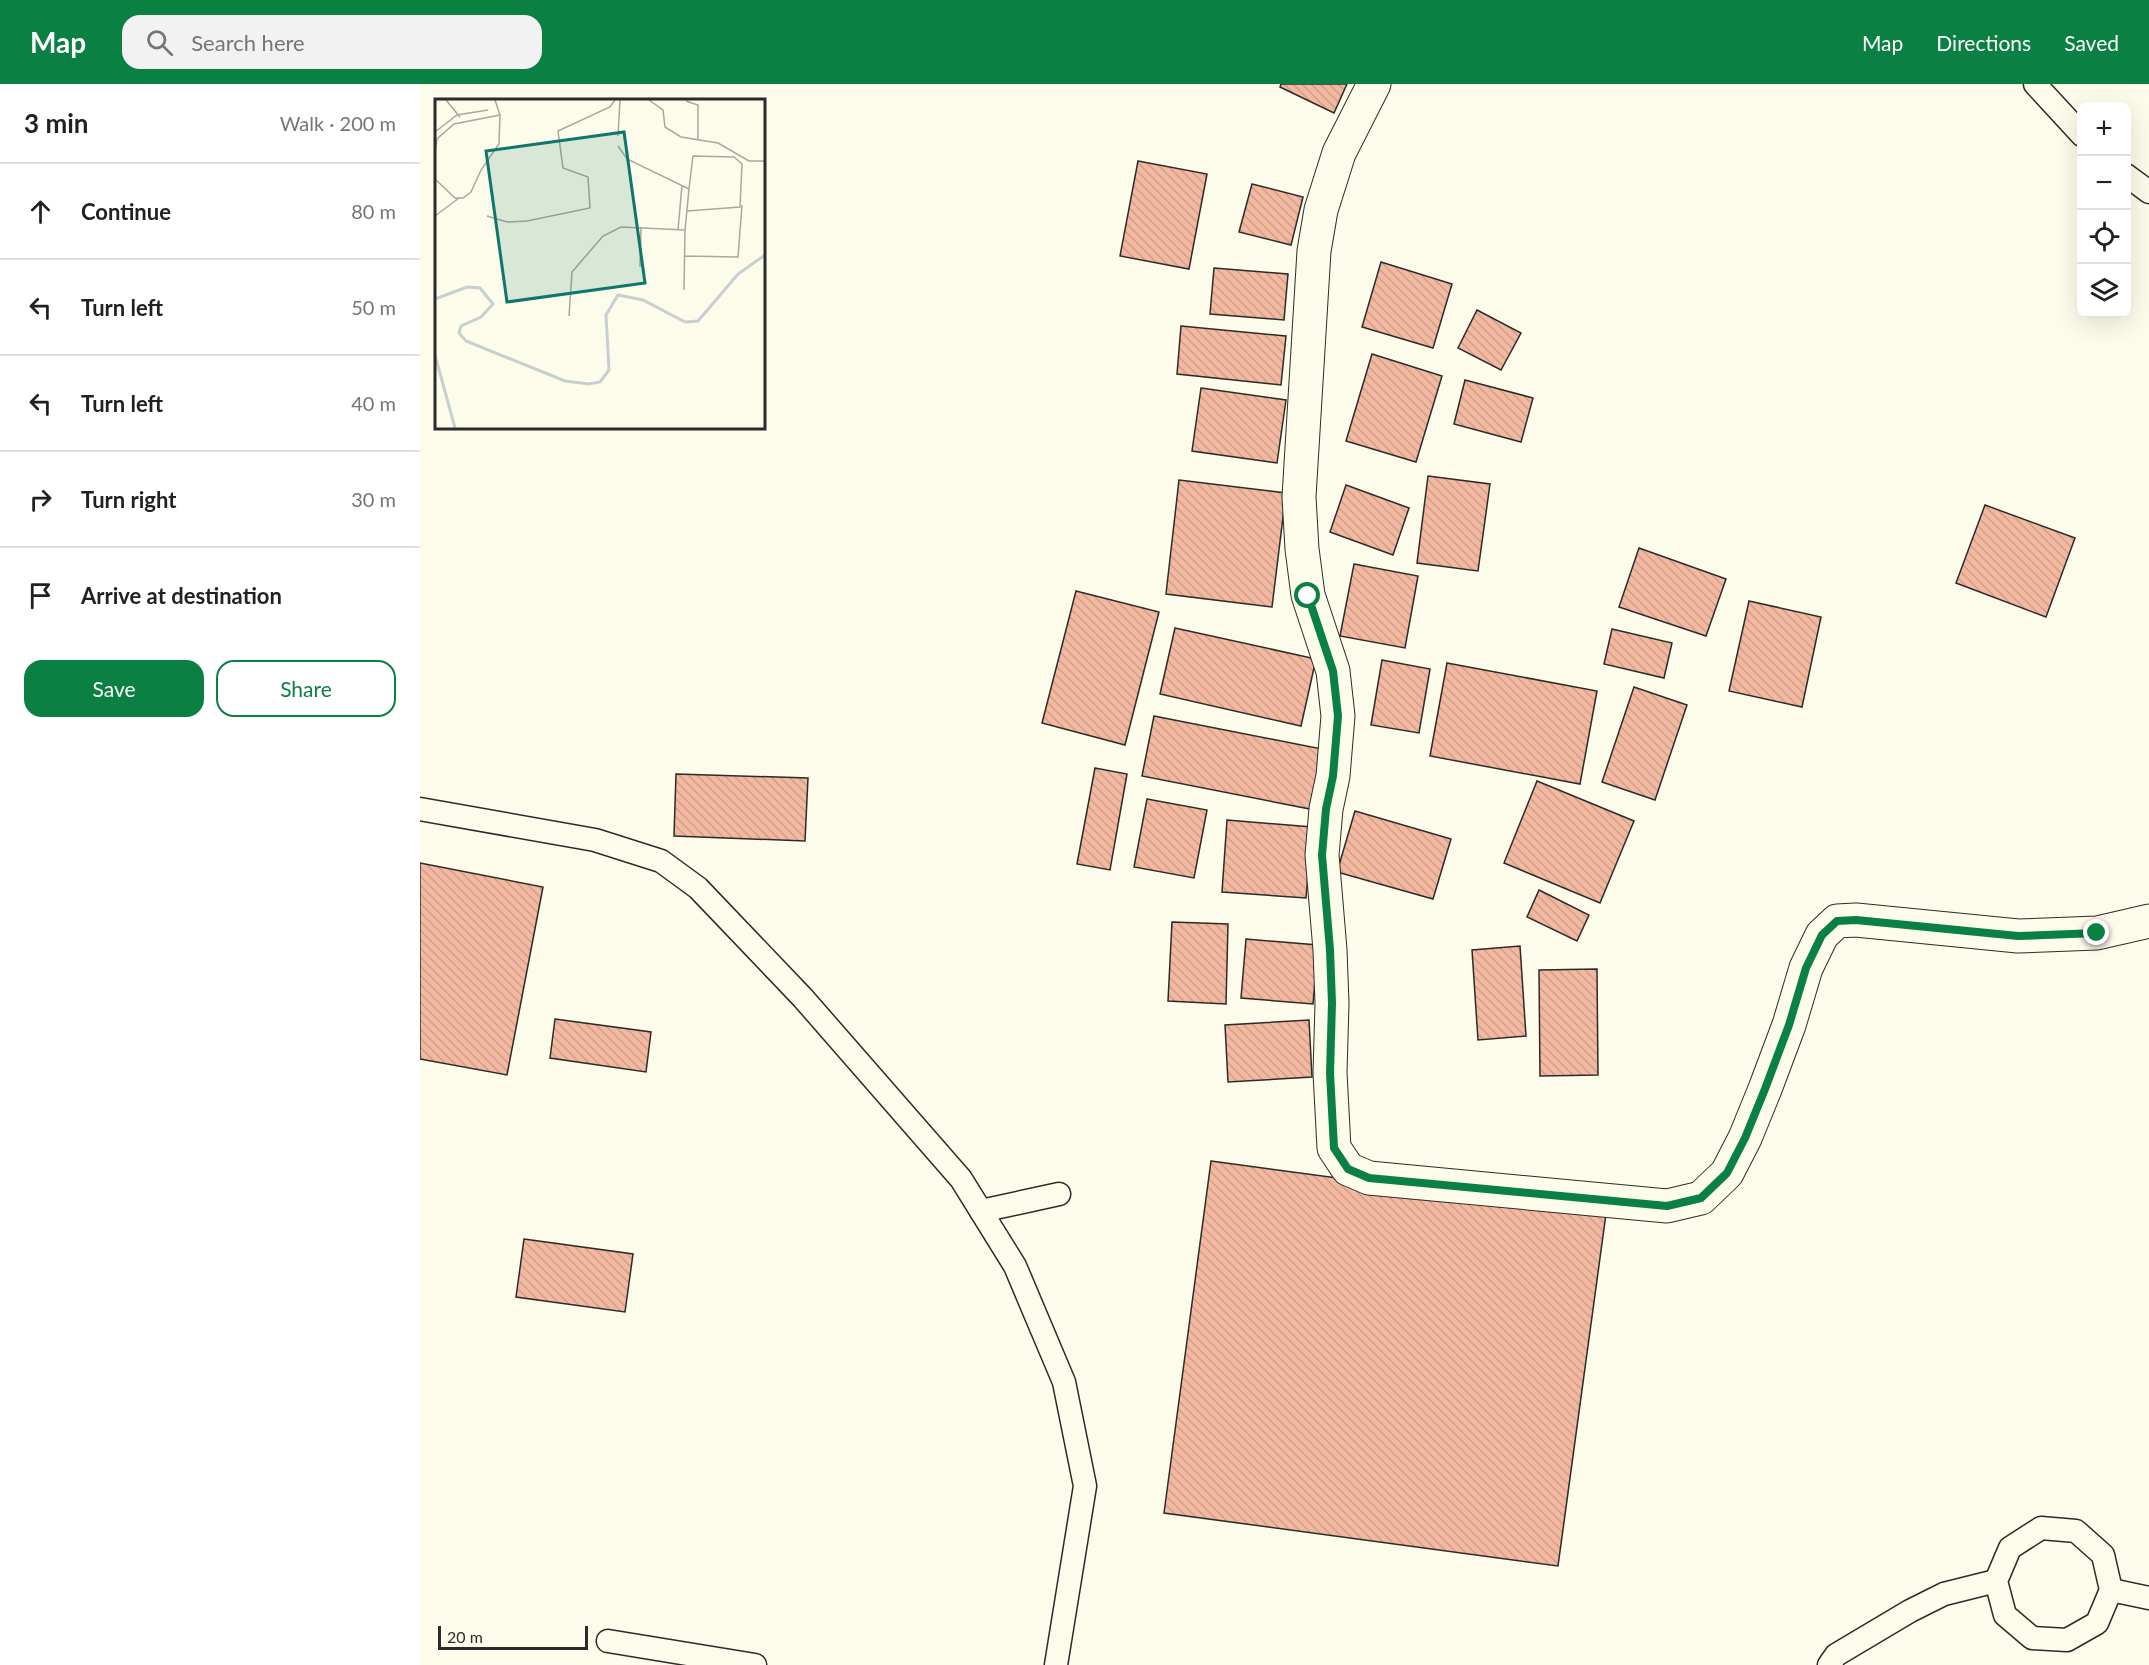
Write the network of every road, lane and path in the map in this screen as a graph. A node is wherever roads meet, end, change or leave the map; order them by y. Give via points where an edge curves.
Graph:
1 (1374, 84) edge
2 (2035, 84) edge
3 (2077, 130) edge
4 (2131, 178) edge
5 (2149, 192) edge
6 (420, 809) edge
7 (2149, 921) edge
8 (1059, 1194) dead end
9 (981, 1211) junction
10 (1996, 1581) junction
11 (2110, 1590) junction
12 (2149, 1598) edge
13 (608, 1641) dead end
14 (756, 1665) edge
15 (1056, 1665) edge
16 (1829, 1665) edge

1 - 7 street via 1339,153 1317,231 1299,497 1308,596 1333,671 1338,716 1322,855 1331,961 1334,1148 1348,1169 1369,1178 1667,1206 1701,1198 1727,1173 1745,1138 1789,1025 1806,968 1822,935 1837,921 2018,936 2097,933
2 - 3 lane
4 - 5 lane
6 - 9 lane via 595,840 661,861 698,888 803,998 961,1179
8 - 9 lane
9 - 15 lane via 1015,1266 1064,1382 1085,1486
10 - 11 lane via 2005,1615 2032,1638 2067,1640 2097,1623
10 - 11 lane via 2010,1548 2040,1528 2076,1531 2103,1555
10 - 16 lane via 1944,1594 1910,1611 1836,1655
11 - 12 lane
13 - 14 lane

